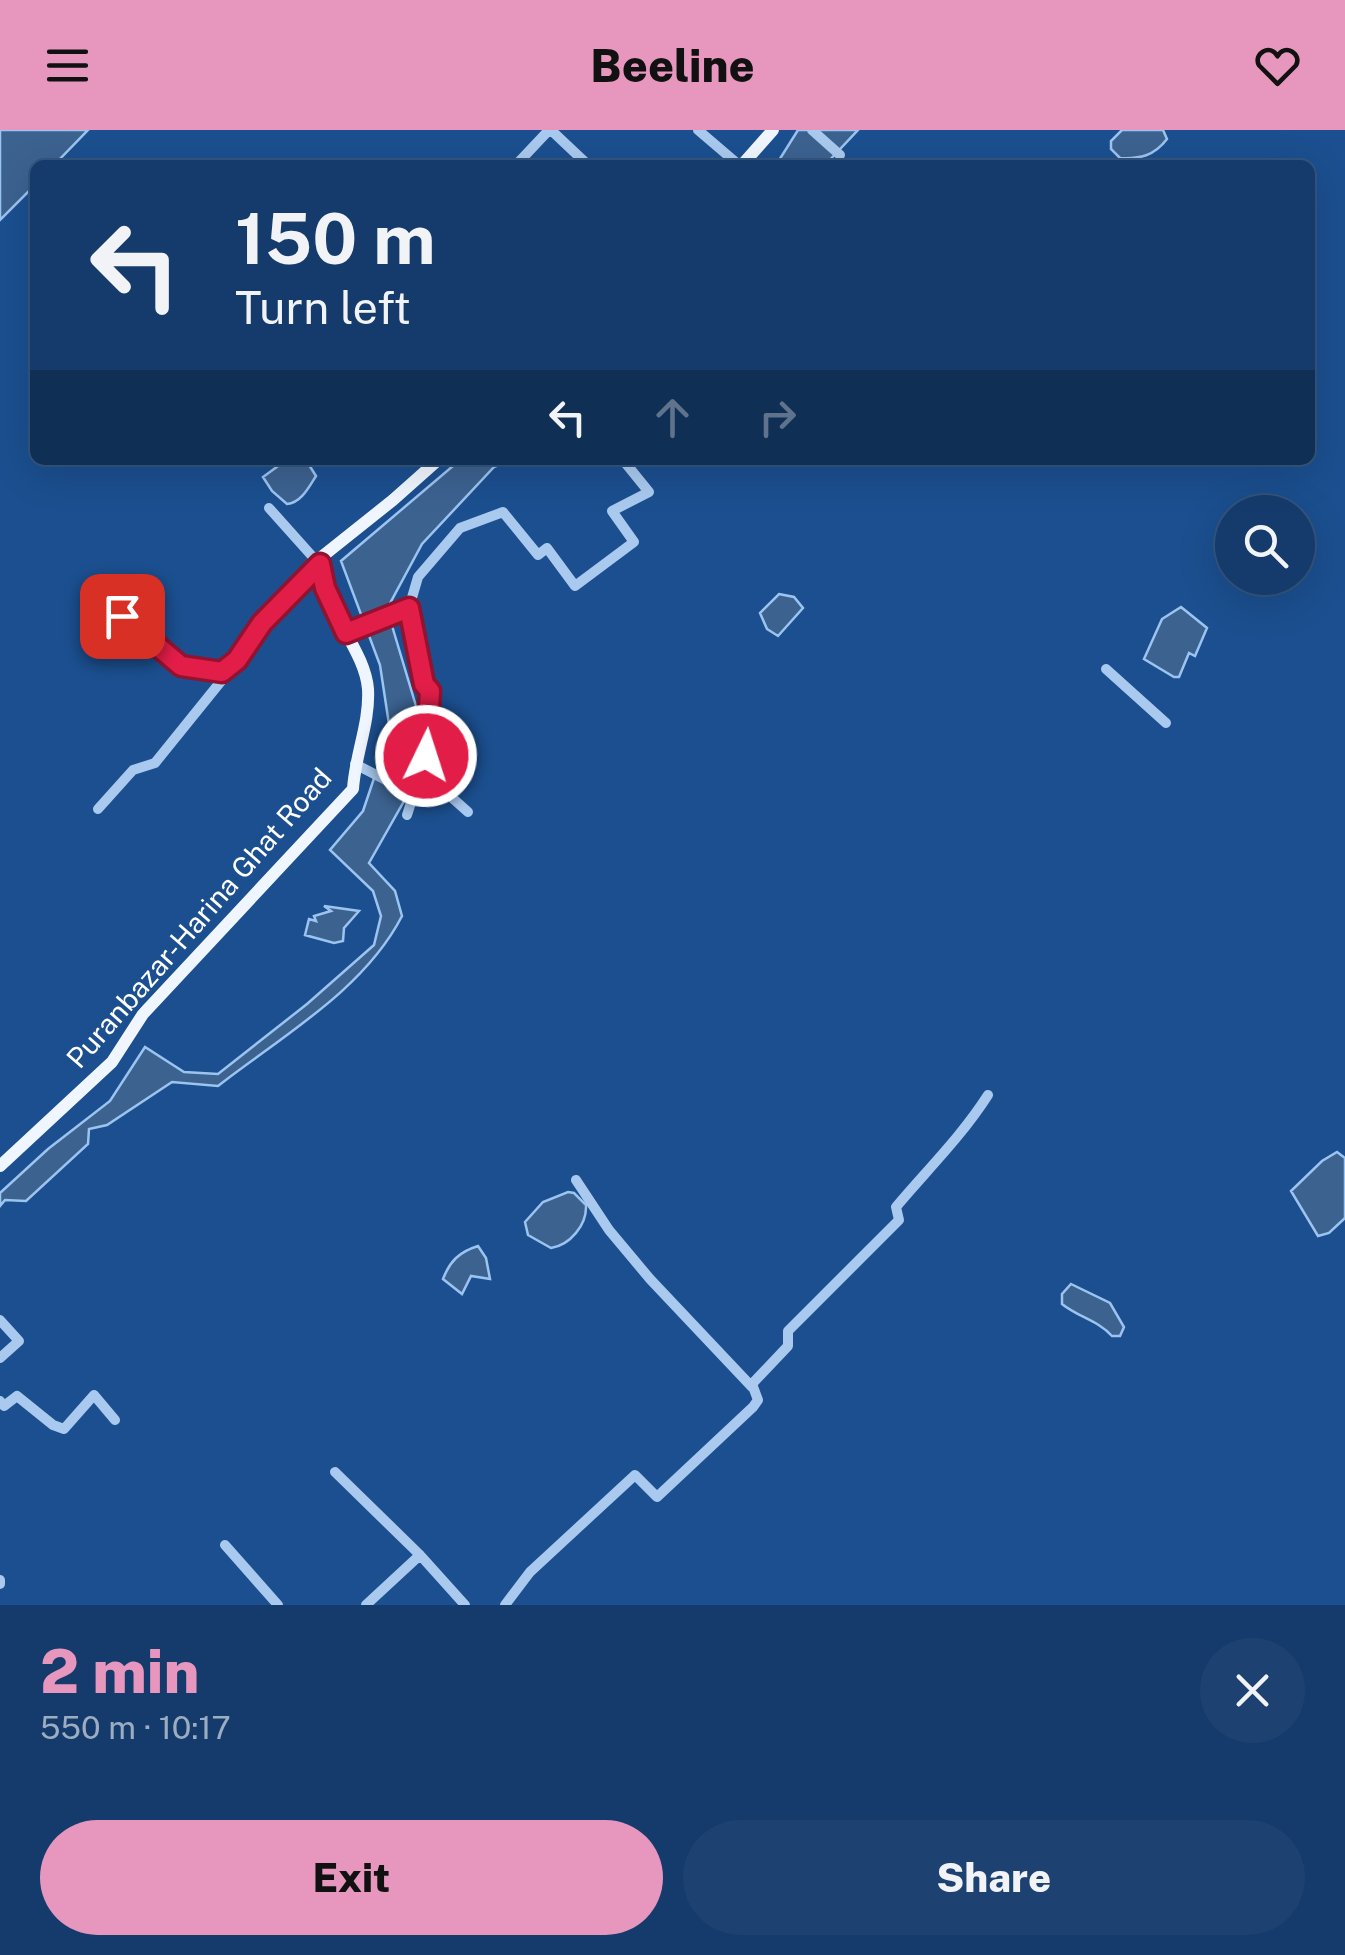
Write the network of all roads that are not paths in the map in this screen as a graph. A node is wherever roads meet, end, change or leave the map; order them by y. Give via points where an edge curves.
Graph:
1 (550, 130) edge
2 (698, 130) edge
3 (773, 130) edge
4 (812, 130) edge
5 (840, 155) dead end
6 (521, 160) edge
7 (583, 160) edge
8 (735, 160) edge
9 (746, 160) edge
10 (432, 465) edge
11 (627, 465) edge
12 (270, 508) dead end
13 (320, 562) junction
14 (409, 608) junction
15 (122, 616) dead end
16 (346, 633) junction
17 (1106, 669) dead end
18 (222, 672) junction
19 (1166, 723) dead end
20 (355, 764) junction
21 (421, 770) junction
22 (413, 794) junction
23 (98, 808) dead end
24 (468, 812) dead end
25 (407, 814) dead end
26 (988, 1095) dead end
27 (0, 1166) edge
28 (576, 1180) dead end
29 (0, 1320) edge
30 (0, 1358) edge
31 (752, 1387) junction
32 (0, 1401) edge
33 (114, 1420) dead end
34 (335, 1472) dead end
35 (225, 1546) dead end
36 (420, 1555) junction
37 (278, 1605) edge
38 (366, 1605) edge
39 (465, 1605) edge
40 (506, 1605) edge

1 - 6 street
1 - 7 street
2 - 8 street
3 - 9 main road
4 - 5 street
10 - 13 main road
11 - 14 street via 649,492 612,512 634,542 575,586 547,548 538,555 503,512 460,528 418,577
12 - 13 street
13 - 16 main road, Puranbazar-Harina Ghat Road
13 - 18 street
14 - 16 street
14 - 21 street via 430,691
15 - 18 street via 181,666
16 - 20 main road, Puranbazar-Harina Ghat Road via 368,686
17 - 19 street
18 - 23 street via 155,763 132,770
20 - 22 street
20 - 27 main road, Puranbazar-Harina Ghat Road via 353,789 142,1014 112,1062
21 - 22 street
21 - 24 street
22 - 25 street
26 - 31 street via 896,1207 899,1220 788,1332 789,1344
28 - 31 street via 640,1267
29 - 30 street via 19,1340
31 - 40 street via 758,1400 753,1407 657,1496 636,1475 530,1572
32 - 33 street via 4,1406 17,1396 64,1429 94,1395
34 - 36 street
35 - 37 street
36 - 38 street
36 - 39 street

